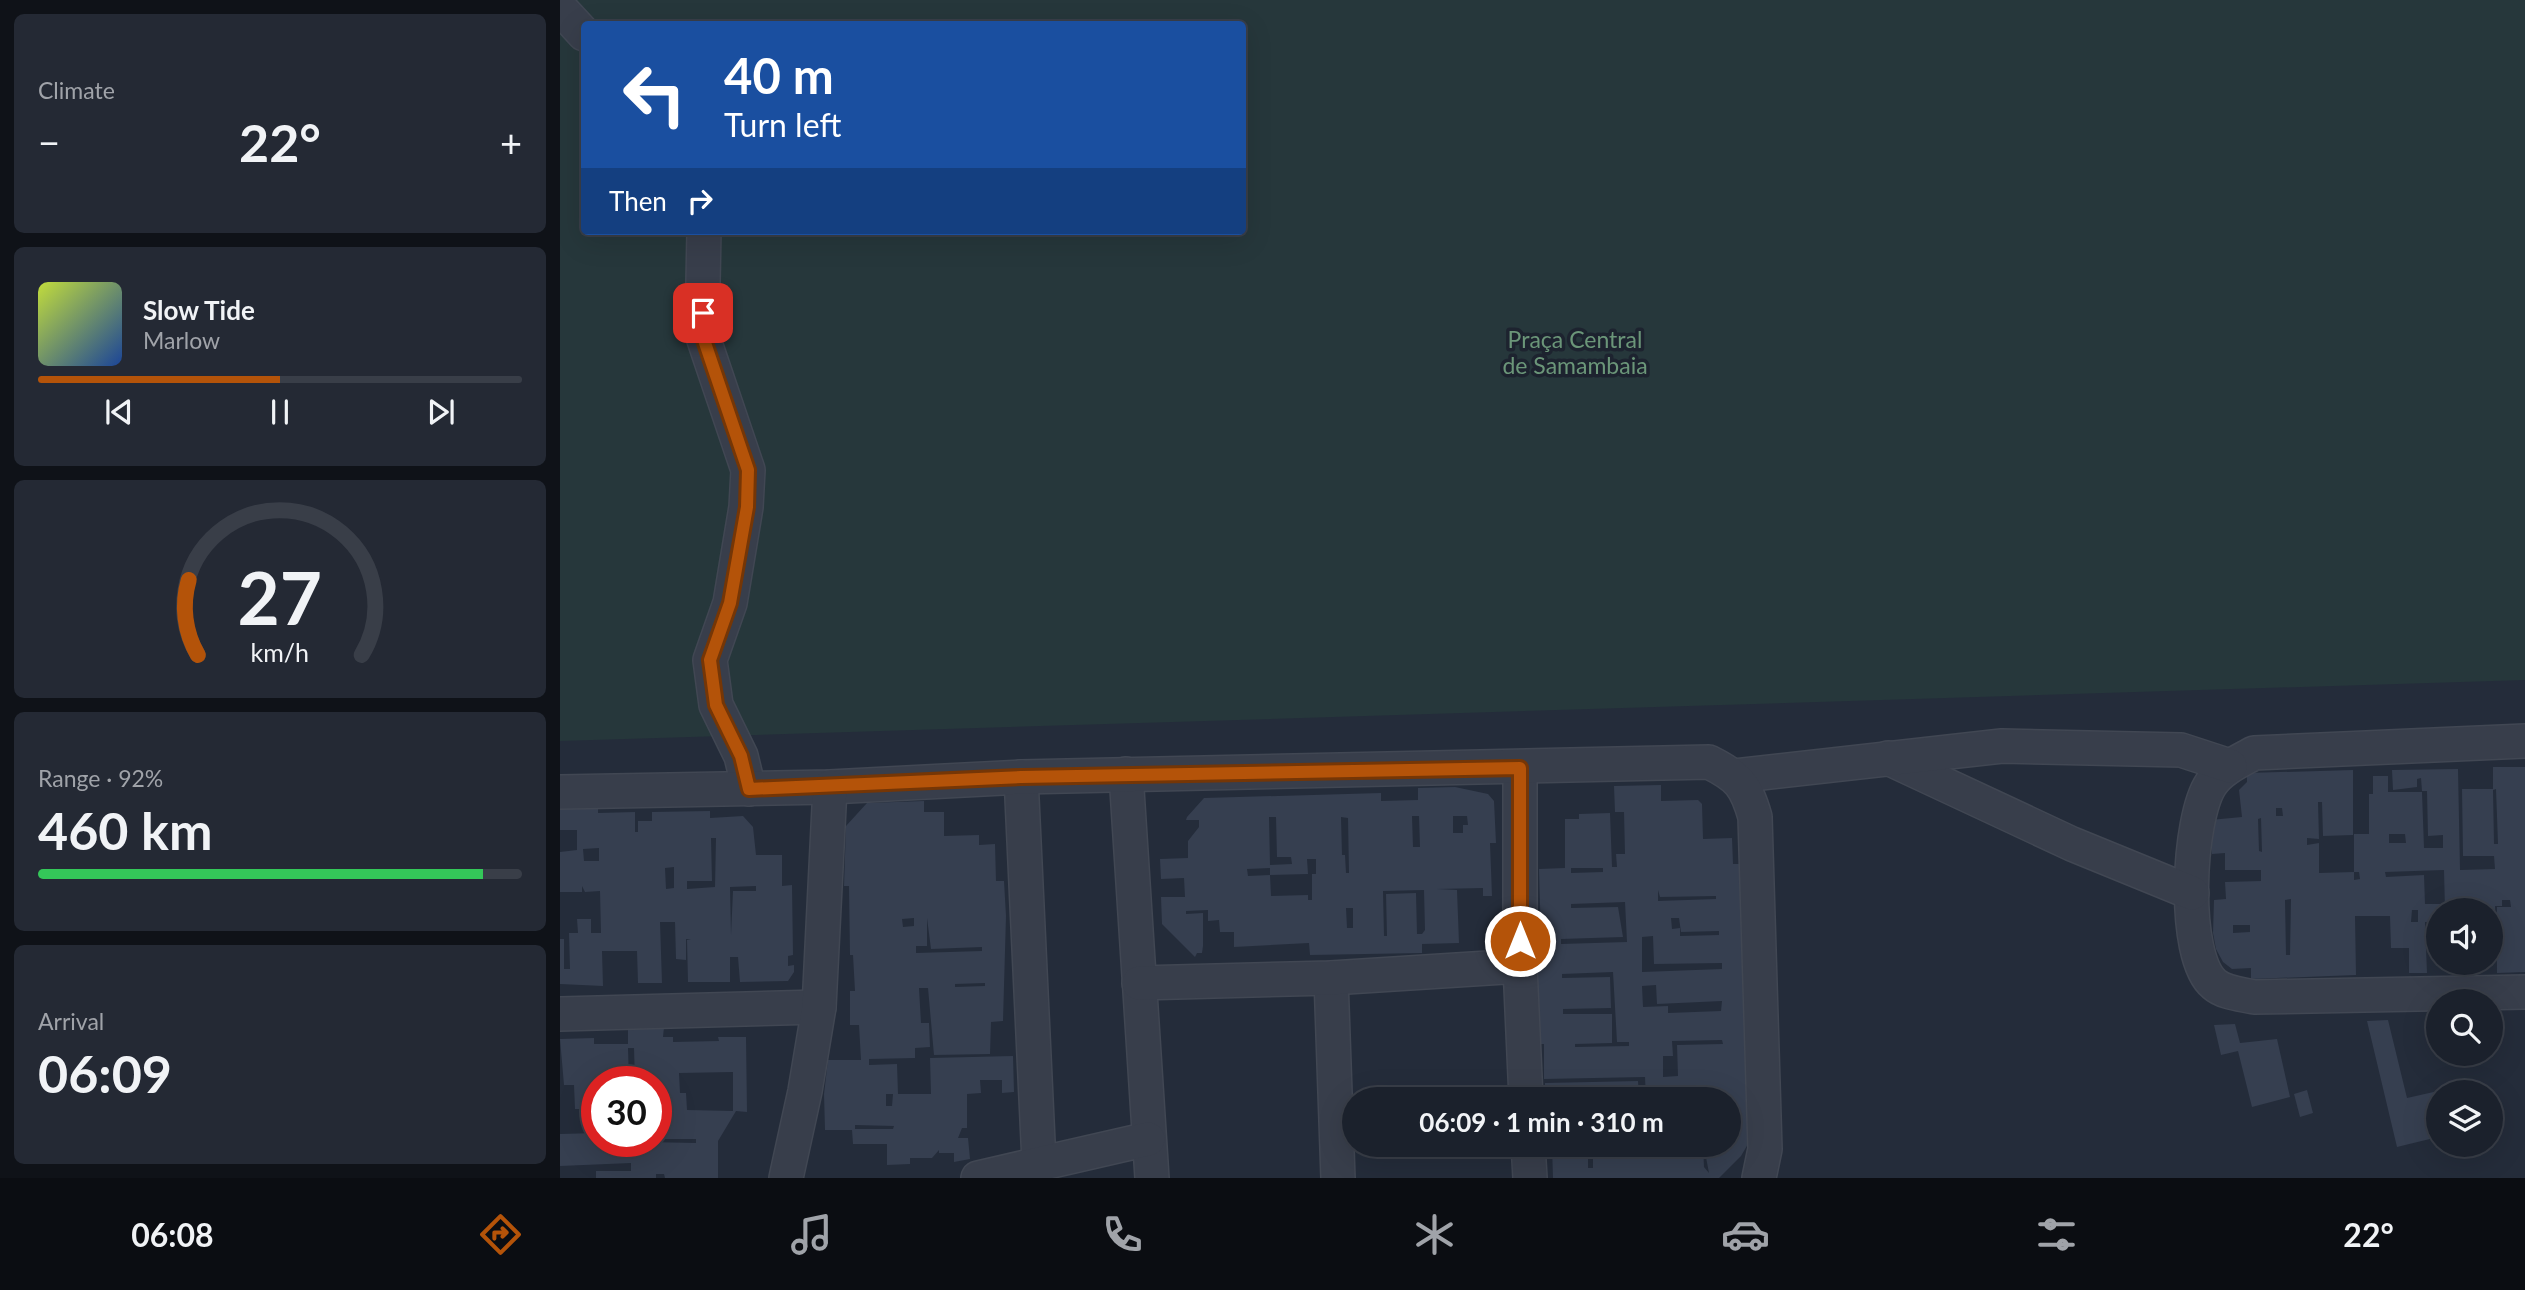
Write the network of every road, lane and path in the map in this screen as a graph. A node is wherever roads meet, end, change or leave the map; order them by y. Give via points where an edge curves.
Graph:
1 (560, 8) edge
2 (581, 31) edge
3 (704, 235) edge
4 (2525, 741) edge
5 (1888, 758) junction
6 (2230, 766) junction
7 (1520, 768) junction
8 (1126, 774) junction
9 (1735, 776) junction
10 (1021, 777) junction
11 (830, 787) junction
12 (749, 789) junction
13 (560, 792) edge
14 (2192, 893) junction
15 (1520, 966) junction
16 (1331, 978) junction
17 (1139, 983) junction
18 (2525, 992) edge
19 (819, 1007) junction
20 (560, 1014) edge
21 (1525, 1087) edge
22 (1148, 1139) junction
23 (1529, 1157) edge
24 (1039, 1163) junction
25 (786, 1178) edge
26 (978, 1178) edge
27 (1152, 1178) edge
28 (1338, 1178) edge
29 (1530, 1178) edge
30 (1759, 1178) edge

1 - 2 street
3 - 12 street via 702,334 748,470 747,507 730,603 710,660 716,705 741,756
4 - 6 street via 2255,753
5 - 6 street via 2002,746 2098,748 2181,750
5 - 9 street
5 - 14 street via 2072,844
6 - 14 street via 2211,784 2200,811
7 - 8 street
7 - 9 street via 1709,762
7 - 15 street
8 - 10 street
8 - 17 street
9 - 30 street via 1748,793 1755,817 1765,1149
10 - 11 street
10 - 24 street
11 - 12 street
11 - 19 street
12 - 13 street
14 - 18 street via 2195,951 2215,985 2231,992 2254,997
15 - 16 street
15 - 21 street
16 - 17 street
16 - 28 street
17 - 22 street
19 - 20 street
19 - 25 street
22 - 24 street
22 - 27 street
23 - 29 street
24 - 26 street

